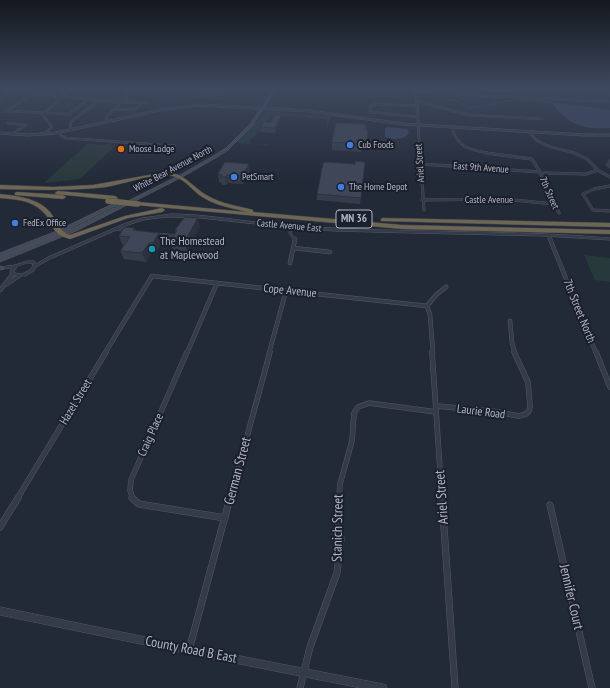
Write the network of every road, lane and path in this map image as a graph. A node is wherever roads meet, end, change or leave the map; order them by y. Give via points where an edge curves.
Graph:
1 (46, 119) edge
2 (75, 119) edge
3 (107, 119) edge
4 (121, 119) edge
5 (254, 119) edge
6 (373, 119) edge
7 (418, 119) edge
8 (109, 122) junction
9 (8, 123) dead end
10 (418, 125) junction
11 (452, 127) junction
12 (72, 130) junction
13 (60, 132) junction
14 (529, 132) junction
15 (0, 133) edge
16 (12, 134) junction
17 (44, 134) junction
18 (610, 135) edge
19 (174, 146) dead end
20 (421, 164) junction
21 (598, 170) junction
22 (540, 172) junction
23 (544, 173) dead end
24 (177, 176) junction
25 (610, 177) edge
26 (610, 186) edge
27 (0, 187) edge
28 (0, 192) edge
29 (0, 196) edge
30 (422, 200) junction
31 (554, 204) junction
32 (203, 210) junction
33 (424, 210) dead end
34 (251, 211) junction
35 (610, 211) edge
36 (558, 213) dead end
37 (610, 224) edge
38 (291, 226) junction
39 (115, 230) junction
40 (132, 231) edge
41 (147, 233) edge
42 (550, 233) junction
43 (61, 234) junction
44 (610, 234) edge
45 (176, 236) edge
46 (610, 240) edge
47 (293, 248) junction
48 (330, 252) dead end
49 (1, 257) edge
50 (290, 263) dead end
51 (34, 264) junction
52 (17, 265) junction
53 (1, 269) edge
54 (12, 274) junction
55 (19, 276) junction
56 (152, 276) joint
57 (217, 283) junction
58 (5, 285) junction
59 (446, 287) dead end
60 (0, 290) edge
61 (286, 291) junction
62 (428, 306) junction
63 (510, 321) dead end
64 (610, 387) edge
65 (436, 406) junction
66 (436, 412) junction
67 (550, 505) dead end
68 (225, 518) junction
69 (0, 527) edge
70 (0, 611) edge
71 (189, 650) junction
72 (303, 672) junction
73 (300, 688) edge
74 (383, 688) edge
75 (455, 688) edge
76 (592, 688) edge

1 - 17 street via 52,128
2 - 12 street via 70,125
3 - 8 street
4 - 8 street
5 - 24 main road, White Bear Avenue North via 227,149
6 - 10 street
7 - 10 street, Ariel Street
8 - 12 street
9 - 16 street via 26,125
10 - 11 street
10 - 20 street, Ariel Street
11 - 14 street
11 - 22 street, 7th Street via 457,142 479,151 532,159
12 - 13 street
13 - 17 street
13 - 19 street via 60,136 66,138
14 - 18 street
14 - 21 street via 536,142 543,146 578,154 590,160
15 - 16 street
16 - 17 street
20 - 22 street, East 9th Avenue
20 - 30 street, Ariel Street
21 - 23 street via 586,174
21 - 25 street
22 - 31 street, 7th Street
24 - 27 highway via 166,174 122,183 77,188
24 - 34 highway via 207,198
24 - 43 main road, White Bear Avenue North
26 - 35 street via 583,194 593,210
27 - 34 highway, MN 36
28 - 32 highway, MN 36, bridge
29 - 43 highway via 23,199 40,206 48,213
30 - 31 street, Castle Avenue via 503,199
30 - 33 street, Ariel Street
31 - 36 street, 7th Street
32 - 42 highway, MN 36 via 402,227
32 - 43 highway via 151,211 74,236
34 - 37 highway, MN 36 via 369,220
38 - 39 street, Castle Avenue East via 170,214 140,219
38 - 42 street, Castle Avenue East via 380,232
38 - 47 street via 290,233 295,239
39 - 40 street
39 - 51 street, Castle Avenue East
41 - 45 street
42 - 44 highway
42 - 46 street, Castle Avenue East
42 - 64 street, 7th Street North
43 - 49 main road, White Bear Avenue North
47 - 48 street
47 - 50 street
51 - 52 street via 27,262
51 - 55 street via 30,272
52 - 53 street
52 - 54 street
53 - 54 street
54 - 55 street
54 - 58 street
55 - 58 street
56 - 57 street, Cope Avenue
56 - 69 street, Hazel Street
57 - 61 street, Cope Avenue
57 - 68 street, Craig Place via 129,489 132,498 139,504
58 - 60 street
59 - 62 street via 436,294
61 - 62 street, Cope Avenue
61 - 68 street, German Street
62 - 65 street, Ariel Street
63 - 65 street, Laurie Road via 514,351 528,382 530,408 526,414 519,416
65 - 66 street, Ariel Street
66 - 72 street, Stanich Street via 373,404 359,406 354,413 352,441 340,484 338,515 341,539 337,574
66 - 75 street, Ariel Street
67 - 76 street, Jennifer Court
68 - 71 street, German Street
70 - 71 street, County Road B East
71 - 72 street, County Road B East
72 - 73 street, Stanich Street
72 - 74 street, County Road B East

